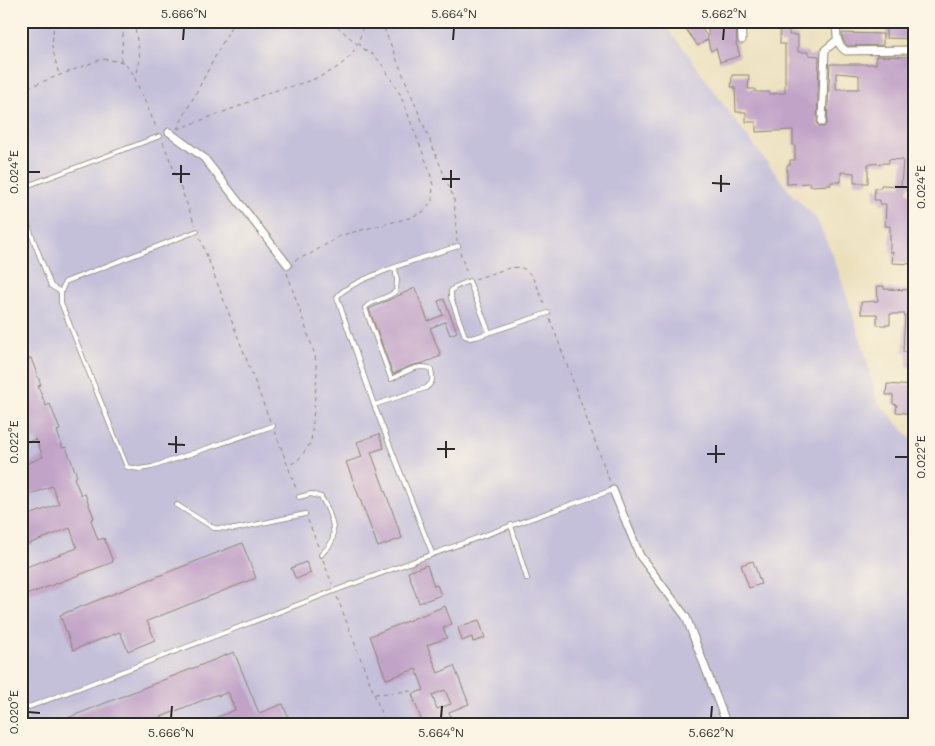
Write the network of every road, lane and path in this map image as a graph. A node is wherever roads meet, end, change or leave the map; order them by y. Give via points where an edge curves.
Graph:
1 (54, 21) edge
2 (124, 21) edge
3 (134, 21) edge
4 (234, 21) edge
5 (331, 21) edge
6 (364, 21) edge
7 (381, 21) edge
8 (740, 21) edge
9 (836, 21) edge
10 (742, 40) dead end
11 (837, 40) junction
12 (357, 42) junction
13 (914, 50) edge
14 (121, 62) junction
15 (59, 75) junction
16 (135, 78) junction
17 (21, 90) edge
18 (822, 122) dead end
19 (169, 132) dead end
20 (160, 136) junction
21 (21, 188) edge
22 (21, 207) edge
23 (197, 231) junction
24 (458, 246) junction
25 (288, 266) junction
26 (394, 268) junction
27 (469, 281) junction
28 (61, 292) junction
29 (548, 313) junction
30 (489, 332) junction
31 (374, 405) junction
32 (273, 426) junction
33 (288, 467) junction
34 (613, 490) junction
35 (299, 497) joint
36 (177, 505) dead end
37 (305, 514) joint
38 (511, 525) junction
39 (432, 553) junction
40 (321, 555) junction
41 (527, 579) dead end
42 (335, 592) junction
43 (412, 691) dead end
44 (374, 694) junction
45 (21, 710) edge
46 (386, 725) edge
47 (727, 725) edge

1 - 15 path via 52,47
2 - 14 path
3 - 16 path via 140,59
4 - 12 path via 176,129 269,92 325,74 346,61
5 - 12 path
6 - 12 path
7 - 24 path via 454,199
8 - 10 street
9 - 11 street
11 - 13 street via 841,48 853,52
11 - 18 street via 825,50
12 - 25 path via 381,63 400,94 429,169 432,201 424,212 342,235
14 - 15 path via 102,59
14 - 16 path
15 - 17 path
16 - 20 path
19 - 25 street via 204,158
20 - 21 lane
20 - 23 path
22 - 28 lane via 51,286
23 - 28 lane via 66,282
23 - 32 path
24 - 26 lane
24 - 27 path
25 - 33 path via 288,279 315,355 317,374 311,443
26 - 31 lane via 341,292 338,297
26 - 31 lane via 396,291 364,308 391,379 426,366 431,369 434,379 426,388
27 - 29 path via 514,266 526,269 533,275
27 - 30 lane
27 - 30 lane via 451,292 465,336 476,337
28 - 32 lane via 61,303 127,467 152,467
29 - 30 lane
29 - 34 path
31 - 39 lane
32 - 33 path
33 - 35 path
34 - 38 lane
34 - 47 street via 640,556 686,617
35 - 40 lane via 311,494 321,497 326,504 334,532 331,543
36 - 37 lane via 214,528 235,529
37 - 40 path
38 - 39 lane
38 - 41 lane
39 - 42 lane
40 - 42 path
42 - 44 path
42 - 45 lane
43 - 44 path
44 - 46 path

